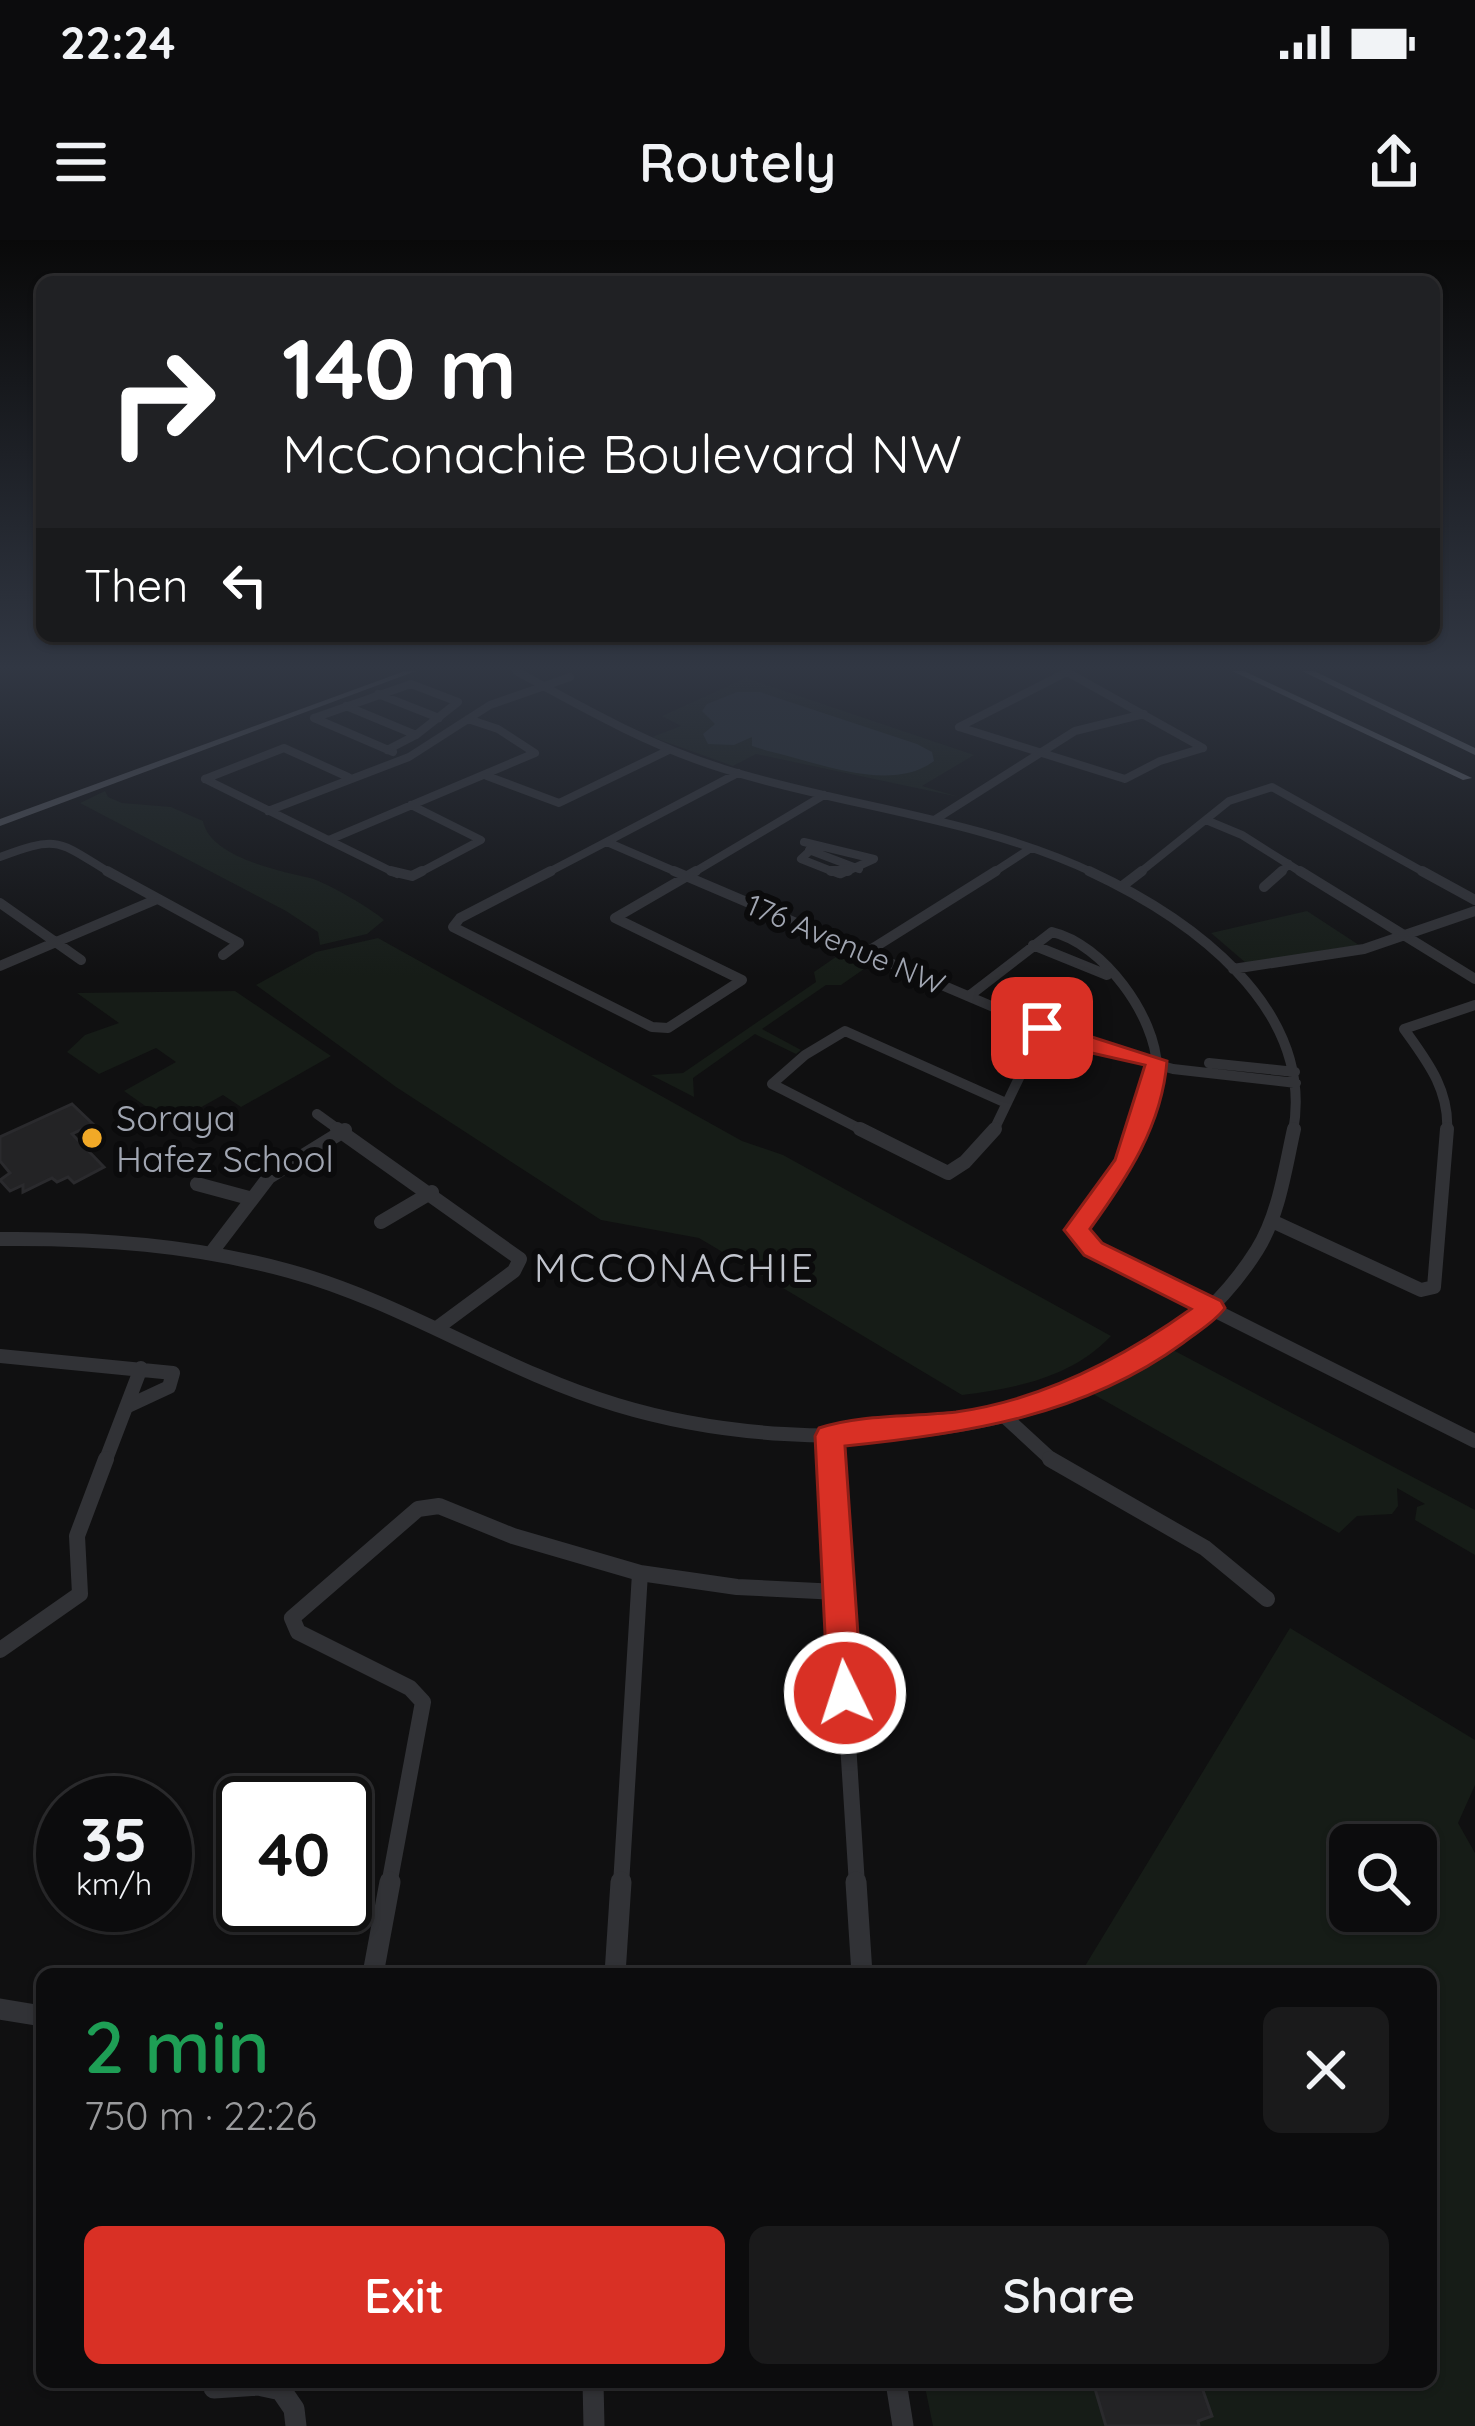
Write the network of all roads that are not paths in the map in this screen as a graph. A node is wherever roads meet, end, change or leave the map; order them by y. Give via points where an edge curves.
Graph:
1 (133, 773) edge
2 (220, 773) edge
3 (339, 773) edge
4 (360, 773) edge
5 (493, 773) edge
6 (620, 773) edge
7 (738, 773) joint
8 (1008, 773) edge
9 (1105, 773) edge
10 (1137, 773) edge
11 (487, 776) junction
12 (348, 777) junction
13 (824, 795) junction
14 (411, 805) junction
15 (268, 811) junction
16 (936, 819) junction
17 (1206, 820) junction
18 (0, 823) edge
19 (772, 829) junction
20 (329, 840) junction
21 (607, 842) junction
22 (805, 844) junction
23 (1028, 850) junction
24 (0, 856) edge
25 (1289, 864) junction
26 (688, 876) junction
27 (1121, 886) junction
28 (1264, 886) dead end
29 (155, 900) junction
30 (1475, 900) edge
31 (0, 903) edge
32 (1475, 911) edge
33 (1408, 936) junction
34 (58, 942) junction
35 (1034, 946) junction
36 (867, 952) junction
37 (224, 956) dead end
38 (81, 960) dead end
39 (0, 967) edge
40 (1233, 969) junction
41 (1116, 979) junction
42 (1475, 979) edge
43 (969, 996) junction
44 (1475, 1005) edge
45 (1042, 1028) junction
46 (1156, 1061) junction
47 (1295, 1078) junction
48 (1006, 1103) junction
49 (317, 1114) dead end
50 (345, 1130) junction
51 (197, 1184) dead end
52 (431, 1192) junction
53 (249, 1198) junction
54 (1271, 1221) junction
55 (381, 1222) dead end
56 (0, 1239) edge
57 (211, 1253) junction
58 (1211, 1308) junction
59 (437, 1328) junction
60 (0, 1356) edge
61 (141, 1368) junction
62 (126, 1407) junction
63 (1002, 1414) junction
64 (829, 1436) junction
65 (1475, 1441) edge
66 (640, 1574) junction
67 (838, 1592) junction
68 (1267, 1599) dead end
69 (0, 1650) edge
70 (374, 1968) edge
71 (615, 1968) edge
72 (862, 1968) edge
73 (0, 2009) edge
74 (36, 2014) edge
75 (280, 2388) edge
76 (593, 2388) edge
77 (897, 2388) edge
78 (296, 2426) edge
79 (594, 2426) edge
80 (903, 2426) edge

1 - 18 main road
2 - 15 street via 205,779
3 - 12 street
4 - 12 street
5 - 11 street
6 - 11 street via 556,803
7 - 13 street
7 - 21 street
8 - 16 street
9 - 10 street
11 - 14 street
12 - 15 street
13 - 16 street
13 - 19 street
14 - 20 street
14 - 20 street via 481,838 406,877
15 - 20 street
16 - 23 street
17 - 25 street
17 - 27 street
17 - 30 street via 1235,798 1272,787
19 - 22 street
19 - 26 street
21 - 26 street, 176 Avenue NW
21 - 26 street via 452,925 664,1029 742,980 615,918
22 - 22 street via 859,869 874,859 826,844
23 - 27 street
23 - 36 street
24 - 29 street via 48,839
25 - 28 street
25 - 33 street
26 - 36 street, 176 Avenue NW
27 - 40 street via 1185,923
29 - 34 street
29 - 37 street via 239,943
31 - 34 street
32 - 33 street
33 - 40 street
33 - 42 street
34 - 38 street
34 - 39 street
35 - 41 street
35 - 41 street via 1057,932
35 - 43 street
36 - 43 street, 176 Avenue NW
40 - 47 street via 1276,1032
41 - 46 street
43 - 45 street, 176 Avenue NW
44 - 54 street via 1404,1029 1437,1076 1448,1113 1434,1287 1421,1290
45 - 46 street, 176 Avenue NW
45 - 48 street
46 - 47 street, 176 Avenue NW
46 - 58 street via 1127,1162 1077,1230 1093,1249
47 - 54 street via 1298,1109
48 - 48 street via 854,1033 838,1032 772,1081 947,1173 984,1143
49 - 50 street
50 - 52 street
50 - 53 street via 280,1168
51 - 53 street
52 - 55 street
52 - 59 street via 520,1259
53 - 57 street
54 - 58 street
56 - 57 street via 107,1240
57 - 59 street via 325,1281
58 - 63 street via 1117,1372
58 - 65 street
59 - 64 street via 552,1381 650,1414
60 - 61 street
61 - 62 street
61 - 62 street via 173,1372 174,1381
62 - 69 street via 77,1536 80,1594
63 - 64 street
63 - 68 street via 1033,1445 1232,1568
64 - 67 street
66 - 67 street
66 - 70 street via 431,1504 292,1618 298,1632 423,1702
66 - 71 street
67 - 72 street
73 - 74 street
75 - 78 street via 296,2406
76 - 79 street
77 - 80 street

